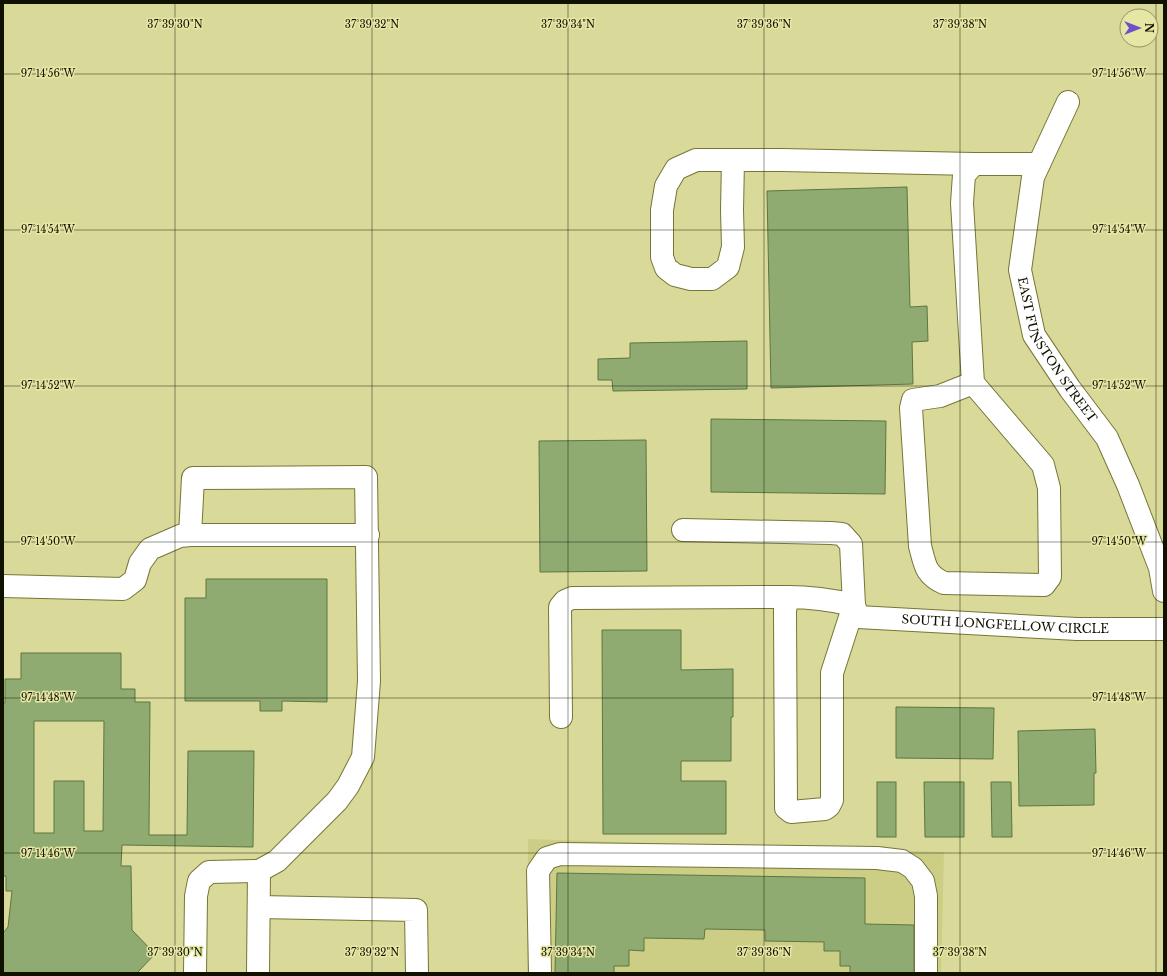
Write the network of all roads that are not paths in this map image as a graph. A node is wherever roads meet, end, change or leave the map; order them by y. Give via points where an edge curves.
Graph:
1 (1068, 102) dead end
2 (733, 160) junction
3 (974, 164) junction
4 (1039, 164) junction
5 (973, 383) junction
6 (683, 530) dead end
7 (368, 535) junction
8 (190, 536) junction
9 (3, 586) edge
10 (1164, 591) edge
11 (788, 597) junction
12 (854, 605) junction
13 (1164, 630) edge
14 (562, 717) dead end
15 (259, 871) junction
16 (259, 907) junction
17 (195, 973) edge
18 (258, 973) edge
19 (416, 973) edge
20 (540, 973) edge
21 (926, 973) edge

1 - 4 street, EAST FUNSTON STREET
2 - 2 street via 696,160 676,169 666,186 662,210 662,257 666,268 675,275 691,279 712,279 728,267 733,247
2 - 3 street
3 - 4 street
3 - 5 street via 964,175 962,203
4 - 10 street, EAST FUNSTON STREET via 1033,177 1020,270 1034,335 1107,438 1160,568
5 - 5 street via 1043,465 1049,488 1050,577 1044,585 944,583 935,579 926,568 920,546 911,408 913,400 940,396
6 - 12 street via 842,534 851,544
7 - 8 street
7 - 8 street via 366,477 358,477 193,478
7 - 15 street via 369,681 363,758 337,801 277,861
8 - 9 street via 180,536 150,549 140,563 135,580 123,589
11 - 12 street
11 - 12 street via 785,610 786,808 791,812 825,809 832,800 832,673
11 - 14 street via 572,598 565,601 560,607
12 - 13 street, SOUTH LONGFELLOW CIRCLE via 858,617 1077,629
15 - 16 street
15 - 17 street via 209,872 199,881 196,896
16 - 18 street
16 - 19 street via 416,910
20 - 21 street via 538,871 547,858 568,854 877,858 902,861 913,868 923,882 926,896

